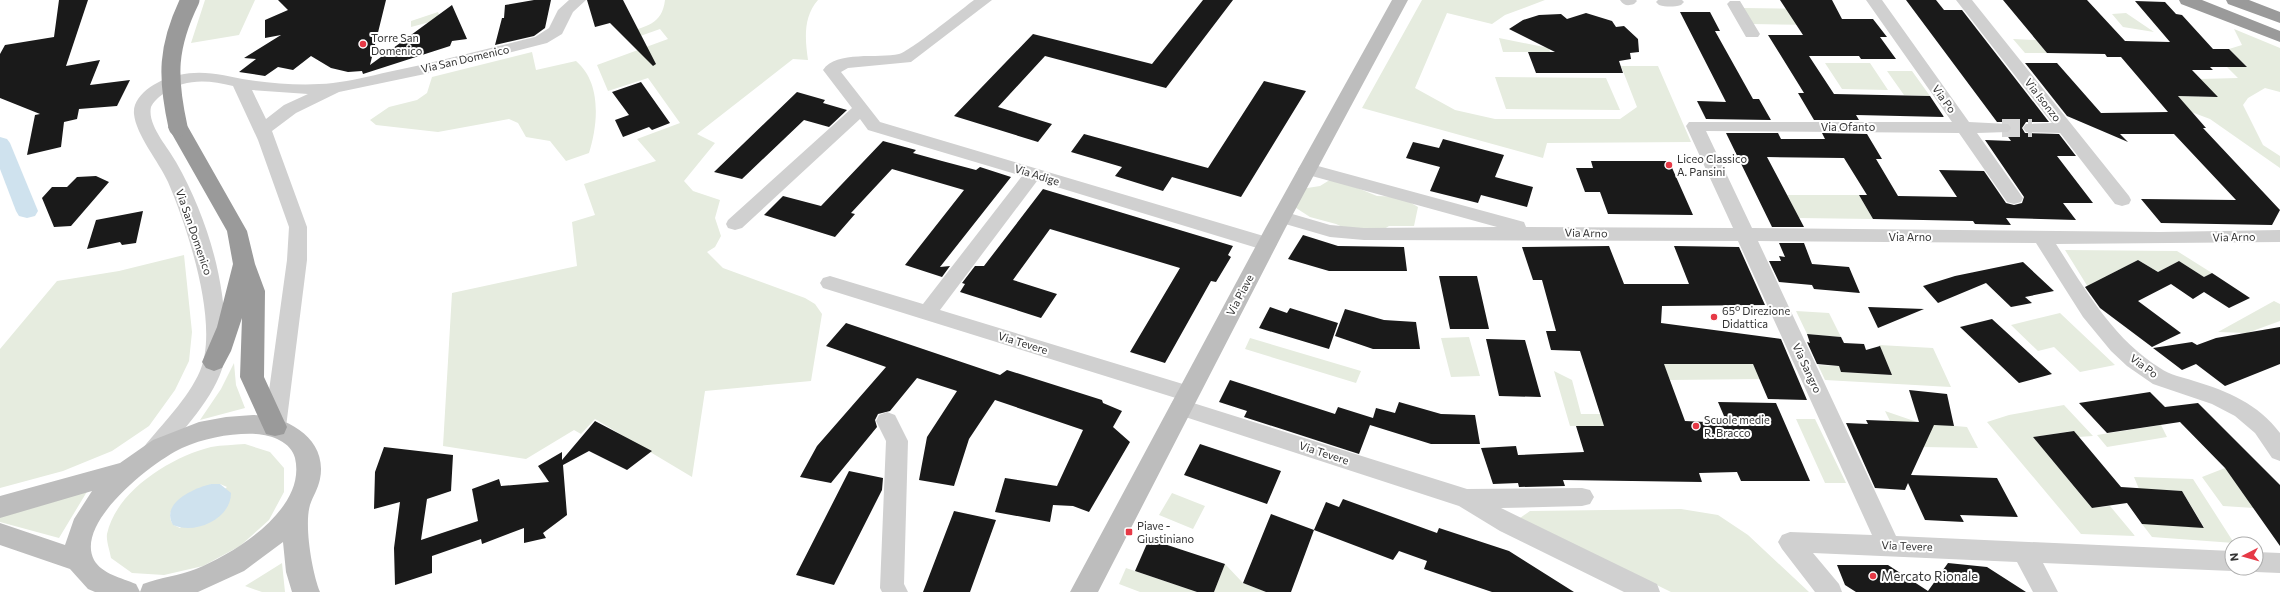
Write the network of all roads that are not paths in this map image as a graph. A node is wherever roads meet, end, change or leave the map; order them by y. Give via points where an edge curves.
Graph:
1 (190, 0) edge
2 (578, 0) edge
3 (984, 0) edge
4 (1400, 0) edge
5 (1874, 0) edge
6 (1964, 0) edge
7 (2187, 0) edge
8 (2234, 0) edge
9 (1735, 4) dead end
10 (2280, 18) edge
11 (1752, 34) dead end
12 (2280, 37) edge
13 (239, 82) junction
14 (334, 88) junction
15 (861, 109) junction
16 (1695, 126) joint
17 (1965, 128) junction
18 (2002, 128) tunnel mouth
19 (2032, 128) tunnel mouth
20 (2065, 128) junction
21 (262, 130) junction
22 (1308, 169) junction
23 (1033, 174) junction
24 (2014, 198) dead end
25 (2122, 200) dead end
26 (1282, 217) junction
27 (734, 224) dead end
28 (1540, 233) junction
29 (1747, 236) junction
30 (2280, 236) edge
31 (2042, 237) junction
32 (1267, 244) junction
33 (244, 264) junction
34 (830, 283) dead end
35 (927, 313) junction
36 (214, 362) junction
37 (1185, 400) junction
38 (887, 421) dead end
39 (275, 427) junction
40 (2280, 452) edge
41 (150, 454) junction
42 (124, 472) junction
43 (1582, 497) dead end
44 (1467, 500) junction
45 (296, 507) junction
46 (0, 508) edge
47 (0, 534) edge
48 (1888, 545) junction
49 (2024, 551) junction
50 (2224, 561) edge
51 (2264, 562) edge
52 (2280, 563) edge
53 (84, 576) edge
54 (181, 587) junction
55 (1087, 591) edge
56 (126, 592) edge
57 (153, 592) edge
58 (210, 592) edge
59 (306, 592) edge
60 (896, 592) edge
61 (1648, 592) edge
62 (1830, 592) edge
63 (2046, 592) edge

1 - 33 highway, bridge via 178,26 169,60 170,92 178,127 237,231
2 - 14 street, Via San Domenico via 566,10 556,31 541,40 425,69
3 - 15 street, Via Adige via 905,59 845,63 831,70
4 - 22 street, Via Piave
5 - 17 street, Via Po
6 - 20 street, Via Isonzo
7 - 12 highway
8 - 10 highway
9 - 11 street
13 - 14 street, Via San Domenico via 286,89
13 - 21 street
13 - 36 street, Via San Domenico via 212,75 181,79 150,96 143,106 143,118 170,167 196,232 213,289
14 - 21 street, Via San Domenico via 290,109
15 - 23 street, Via Adige via 874,126
15 - 27 street
16 - 17 street, Via Ofanto
16 - 29 street, Via Sangro
17 - 18 street, Via Ofanto
17 - 24 street, Via Po
19 - 20 street
20 - 25 street, Via Isonzo
21 - 39 street via 298,227 297,260
22 - 26 street, Via Piave
22 - 28 street, Via Arno
23 - 32 street, Via Adige
23 - 35 street
26 - 28 street, Via Arno via 1330,231 1364,234
26 - 32 street, Via Piave
28 - 29 street, Via Arno
29 - 31 street, Via Arno
29 - 48 street, Via Sangro
30 - 31 street, Via Arno
31 - 40 street, Via Po via 2104,331 2122,349 2153,375 2246,411
32 - 37 street, Via Piave
33 - 36 highway via 229,326
33 - 39 highway via 254,291 252,377
34 - 35 street, Via Tevere
35 - 37 street, Via Tevere
36 - 41 street, Via San Domenico via 197,394
37 - 44 street, Via Tevere
37 - 55 street, Via Piave
38 - 60 street via 897,441 892,588
39 - 41 street via 255,424 211,429 177,440
39 - 45 street via 290,434 301,444 308,457 307,483
41 - 42 street
42 - 46 street
42 - 53 street via 102,494 86,518 78,541
43 - 44 street, Via Tevere
44 - 61 street, Via Tevere via 1508,524
45 - 54 street via 277,532 250,555 216,574
45 - 59 street via 299,572
47 - 53 street
48 - 49 street, Via Tevere
48 - 62 street, Via Tevere via 1790,542
49 - 50 street, Via Tevere
49 - 63 street
51 - 52 street
53 - 56 street
54 - 57 street
54 - 58 street

